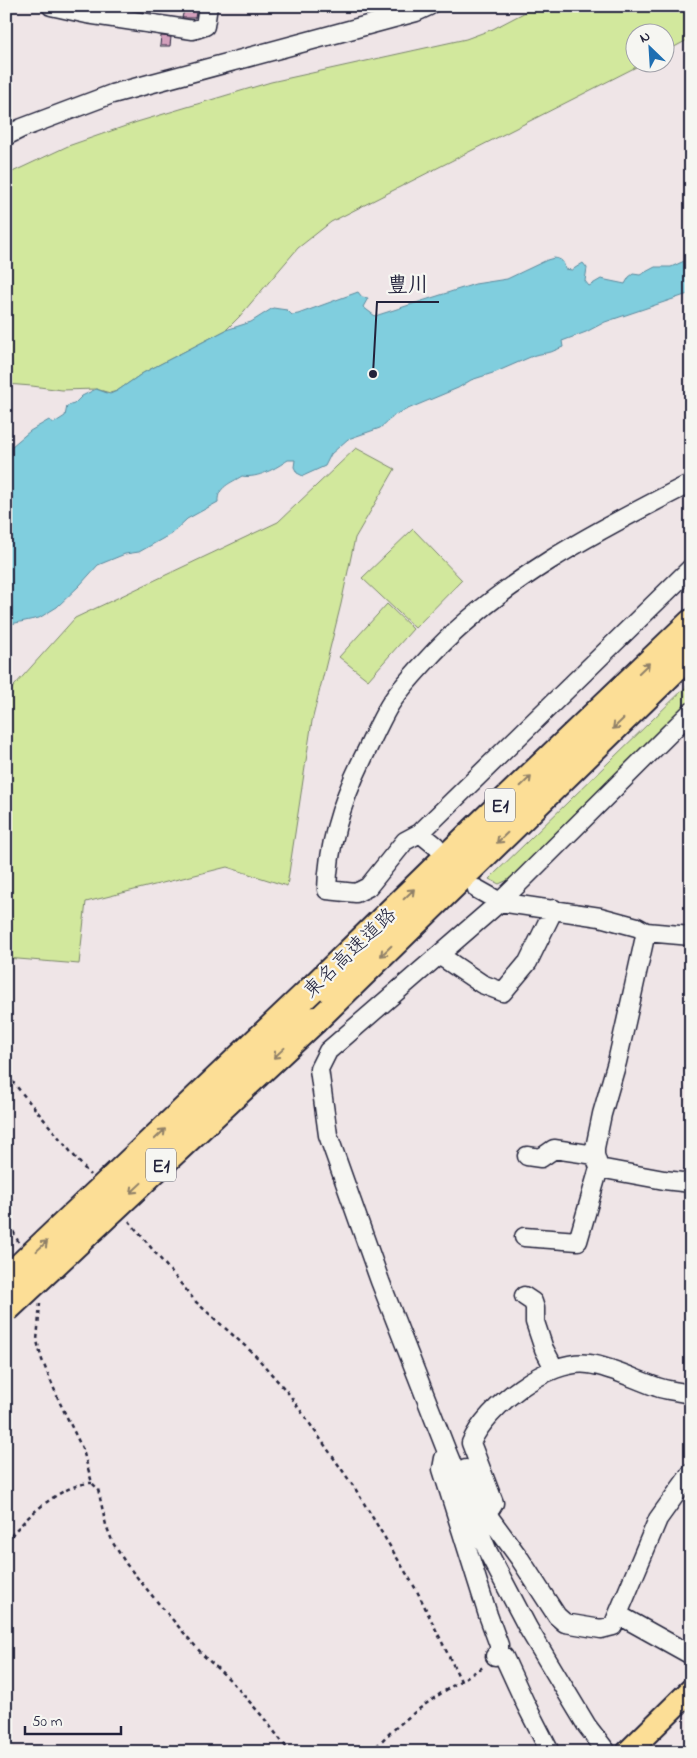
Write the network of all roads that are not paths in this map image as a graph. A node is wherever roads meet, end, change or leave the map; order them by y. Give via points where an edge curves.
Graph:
1 (51, 6) edge
2 (208, 6) edge
3 (429, 6) edge
4 (14, 128) edge
5 (6, 136) edge
6 (691, 482) edge
7 (691, 568) edge
8 (691, 623) edge
9 (691, 654) edge
10 (691, 712) edge
11 (420, 833) junction
12 (436, 846) dead end
13 (477, 889) dead end
14 (500, 902) junction
15 (554, 909) junction
16 (646, 932) junction
17 (691, 936) edge
18 (440, 954) junction
19 (527, 1156) dead end
20 (597, 1162) junction
21 (691, 1183) edge
22 (524, 1237) dead end
23 (6, 1280) edge
24 (524, 1296) dead end
25 (6, 1309) edge
26 (554, 1368) junction
27 (691, 1395) edge
28 (447, 1452) junction
29 (691, 1472) edge
30 (487, 1514) junction
31 (619, 1615) junction
32 (691, 1654) edge
33 (691, 1690) edge
34 (550, 1752) edge
35 (607, 1752) edge
36 (628, 1752) edge

1 - 2 street via 193,30 205,26
3 - 4 street via 112,94
4 - 5 street
6 - 11 street via 626,516 487,603 444,641 410,678 390,705 349,786 332,841 327,890 356,893 368,887 405,840
7 - 11 street
23 -> 8 highway, 東名高速道路 / E1, bridge
9 -> 25 highway, 東名高速道路 / E1, bridge via 315,1020
10 - 14 street
11 - 12 street
13 - 14 street
14 - 15 street
14 - 18 street
15 - 16 street via 600,917
15 - 18 street via 528,962 503,992 482,984
16 - 17 street
16 - 20 street via 602,1114
18 - 28 street via 328,1051 319,1069 328,1135 380,1281
19 - 20 street via 541,1158 554,1149
20 - 21 street via 664,1180
20 - 22 street via 578,1241
24 - 26 street via 533,1302 535,1322
26 - 27 street via 588,1363 666,1390
26 - 30 street via 502,1403 476,1432 471,1443 494,1503
28 - 30 street via 463,1462
28 - 34 street via 442,1469 499,1645 497,1654 504,1657
28 - 35 street via 488,1552 587,1726
29 - 31 street via 658,1519
30 - 31 street via 565,1623 601,1629 613,1626
31 - 32 street
33 - 36 main road

